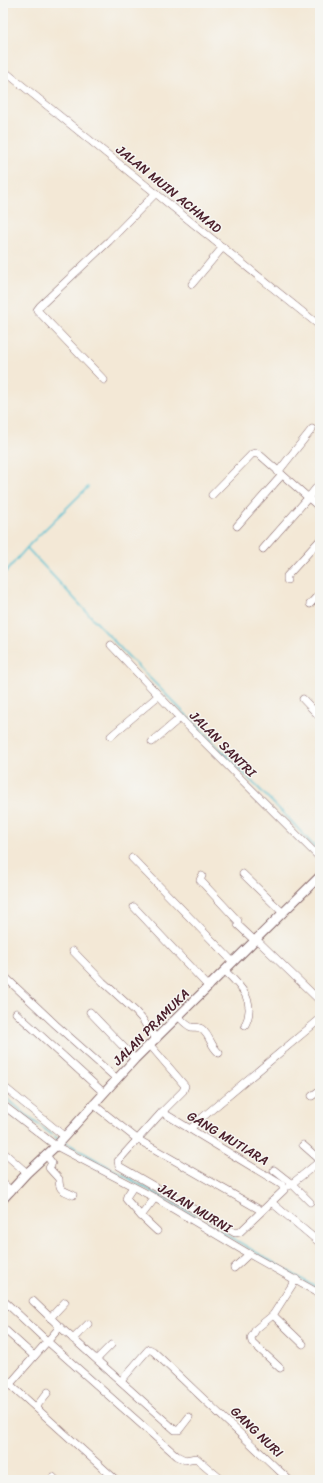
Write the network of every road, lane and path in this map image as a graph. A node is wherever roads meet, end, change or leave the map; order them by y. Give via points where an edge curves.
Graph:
1 (3, 70) edge
2 (156, 193) junction
3 (223, 247) junction
4 (192, 284) dead end
5 (320, 326) edge
6 (104, 380) dead end
7 (312, 429) dead end
8 (280, 473) junction
9 (320, 483) edge
10 (212, 495) dead end
11 (308, 498) junction
12 (320, 508) edge
13 (237, 526) dead end
14 (320, 540) edge
15 (263, 549) dead end
16 (287, 580) dead end
17 (320, 593) edge
18 (310, 604) dead end
19 (111, 645) dead end
20 (158, 696) junction
21 (303, 700) dead end
22 (320, 717) edge
23 (180, 718) junction
24 (111, 736) dead end
25 (152, 742) dead end
26 (132, 858) dead end
27 (320, 858) edge
28 (243, 874) dead end
29 (202, 876) dead end
30 (320, 876) edge
31 (134, 907) dead end
32 (283, 913) junction
33 (255, 940) junction
34 (73, 951) dead end
35 (233, 962) junction
36 (225, 971) junction
37 (3, 976) edge
38 (209, 987) junction
39 (320, 1001) edge
40 (90, 1012) dead end
41 (16, 1013) dead end
42 (179, 1017) junction
43 (320, 1019) edge
44 (245, 1025) dead end
45 (157, 1038) junction
46 (150, 1045) junction
47 (219, 1053) dead end
48 (135, 1059) junction
49 (117, 1079) junction
50 (3, 1086) edge
51 (320, 1090) edge
52 (104, 1093) junction
53 (312, 1096) dead end
54 (93, 1104) junction
55 (3, 1105) edge
56 (162, 1112) junction
57 (190, 1130) junction
58 (64, 1136) junction
59 (137, 1139) junction
60 (303, 1145) dead end
61 (56, 1146) junction
62 (3, 1152) edge
63 (46, 1155) junction
64 (320, 1161) edge
65 (274, 1170) dead end
66 (27, 1173) junction
67 (3, 1183) edge
68 (293, 1185) junction
69 (133, 1187) junction
70 (284, 1189) junction
71 (11, 1190) junction
72 (73, 1195) dead end
73 (155, 1198) junction
74 (3, 1199) edge
75 (271, 1202) junction
76 (310, 1202) dead end
77 (262, 1211) junction
78 (141, 1216) junction
79 (157, 1231) dead end
80 (232, 1238) junction
81 (320, 1243) edge
82 (249, 1254) junction
83 (234, 1268) dead end
84 (296, 1280) junction
85 (320, 1294) edge
86 (3, 1300) edge
87 (33, 1301) dead end
88 (66, 1302) dead end
89 (273, 1315) junction
90 (50, 1318) junction
91 (88, 1324) dead end
92 (60, 1327) junction
93 (3, 1328) edge
94 (73, 1339) junction
95 (47, 1341) junction
96 (303, 1344) dead end
97 (111, 1345) dead end
98 (34, 1356) junction
99 (97, 1359) junction
100 (280, 1368) dead end
101 (3, 1378) edge
102 (121, 1381) junction
103 (10, 1384) junction
104 (48, 1392) dead end
105 (36, 1407) junction
106 (189, 1417) dead end
107 (116, 1480) edge
108 (222, 1480) edge
109 (289, 1480) edge

1 - 2 street, JALAN MUIN ACHMAD
2 - 3 street, JALAN MUIN ACHMAD
2 - 6 street via 37,310
3 - 4 street
3 - 5 street, JALAN MUIN ACHMAD
7 - 8 street
8 - 10 street via 260,455 252,454
8 - 11 street
8 - 13 street
9 - 11 street
11 - 12 street
11 - 15 street
14 - 16 street via 287,576
17 - 18 street
19 - 20 street, JALAN SANTRI
20 - 23 street, JALAN SANTRI
20 - 24 street
21 - 22 street
23 - 25 street
23 - 27 street, JALAN SANTRI
26 - 35 street
28 - 32 street
29 - 33 street via 200,880 238,921 238,925
30 - 32 street, JALAN PRAMUKA
31 - 38 street
32 - 33 street, JALAN PRAMUKA
33 - 35 street, JALAN PRAMUKA
33 - 39 street
34 - 45 street via 141,1017
35 - 36 street, JALAN PRAMUKA
36 - 38 street, JALAN PRAMUKA
36 - 44 street via 246,996 250,1010
37 - 49 street
38 - 42 street, JALAN PRAMUKA
40 - 48 street
41 - 52 street
42 - 45 street, JALAN PRAMUKA
42 - 47 street via 188,1025 202,1029
43 - 57 street
45 - 46 street, JALAN PRAMUKA
46 - 48 street, JALAN PRAMUKA
46 - 56 street via 185,1086
48 - 49 street, JALAN PRAMUKA
49 - 52 street, JALAN PRAMUKA
50 - 58 street
51 - 53 street
52 - 54 street, JALAN PRAMUKA
54 - 58 street, JALAN PRAMUKA
54 - 59 street
55 - 61 street, JALAN MURNI
56 - 57 street, GANG MUTIARA
56 - 59 street
57 - 70 street, GANG MUTIARA via 279,1183
58 - 61 street, JALAN PRAMUKA
59 - 77 street
59 - 80 street via 118,1161 119,1166
60 - 64 street
61 - 63 street, JALAN PRAMUKA
61 - 69 street, JALAN MURNI
62 - 66 street
63 - 66 street, JALAN PRAMUKA
63 - 72 street via 52,1161 49,1168 59,1179 60,1188
64 - 68 street
65 - 68 street
66 - 71 street, JALAN PRAMUKA
67 - 71 street
68 - 70 street
68 - 76 street
69 - 73 street, JALAN MURNI
69 - 78 street via 126,1199
70 - 75 street
71 - 74 street, JALAN PRAMUKA
73 - 78 street
73 - 80 street, JALAN MURNI
75 - 77 street
75 - 81 street
77 - 80 street
78 - 79 street
80 - 82 street, JALAN MURNI
82 - 83 street
82 - 84 street, JALAN MURNI
84 - 85 street, JALAN MURNI
84 - 89 street
86 - 95 street
87 - 90 street
88 - 90 street
89 - 96 street
89 - 100 street via 256,1329 251,1338 252,1342
90 - 92 street
91 - 94 street
92 - 94 street
92 - 95 street
93 - 98 street
94 - 99 street
95 - 98 street
95 - 108 street via 178,1456 185,1460 196,1458
97 - 99 street
98 - 103 street
99 - 102 street
101 - 103 street
102 - 106 street via 175,1430 179,1430
102 - 109 street, GANG NURI via 149,1349 153,1351
103 - 105 street
104 - 105 street
105 - 107 street

